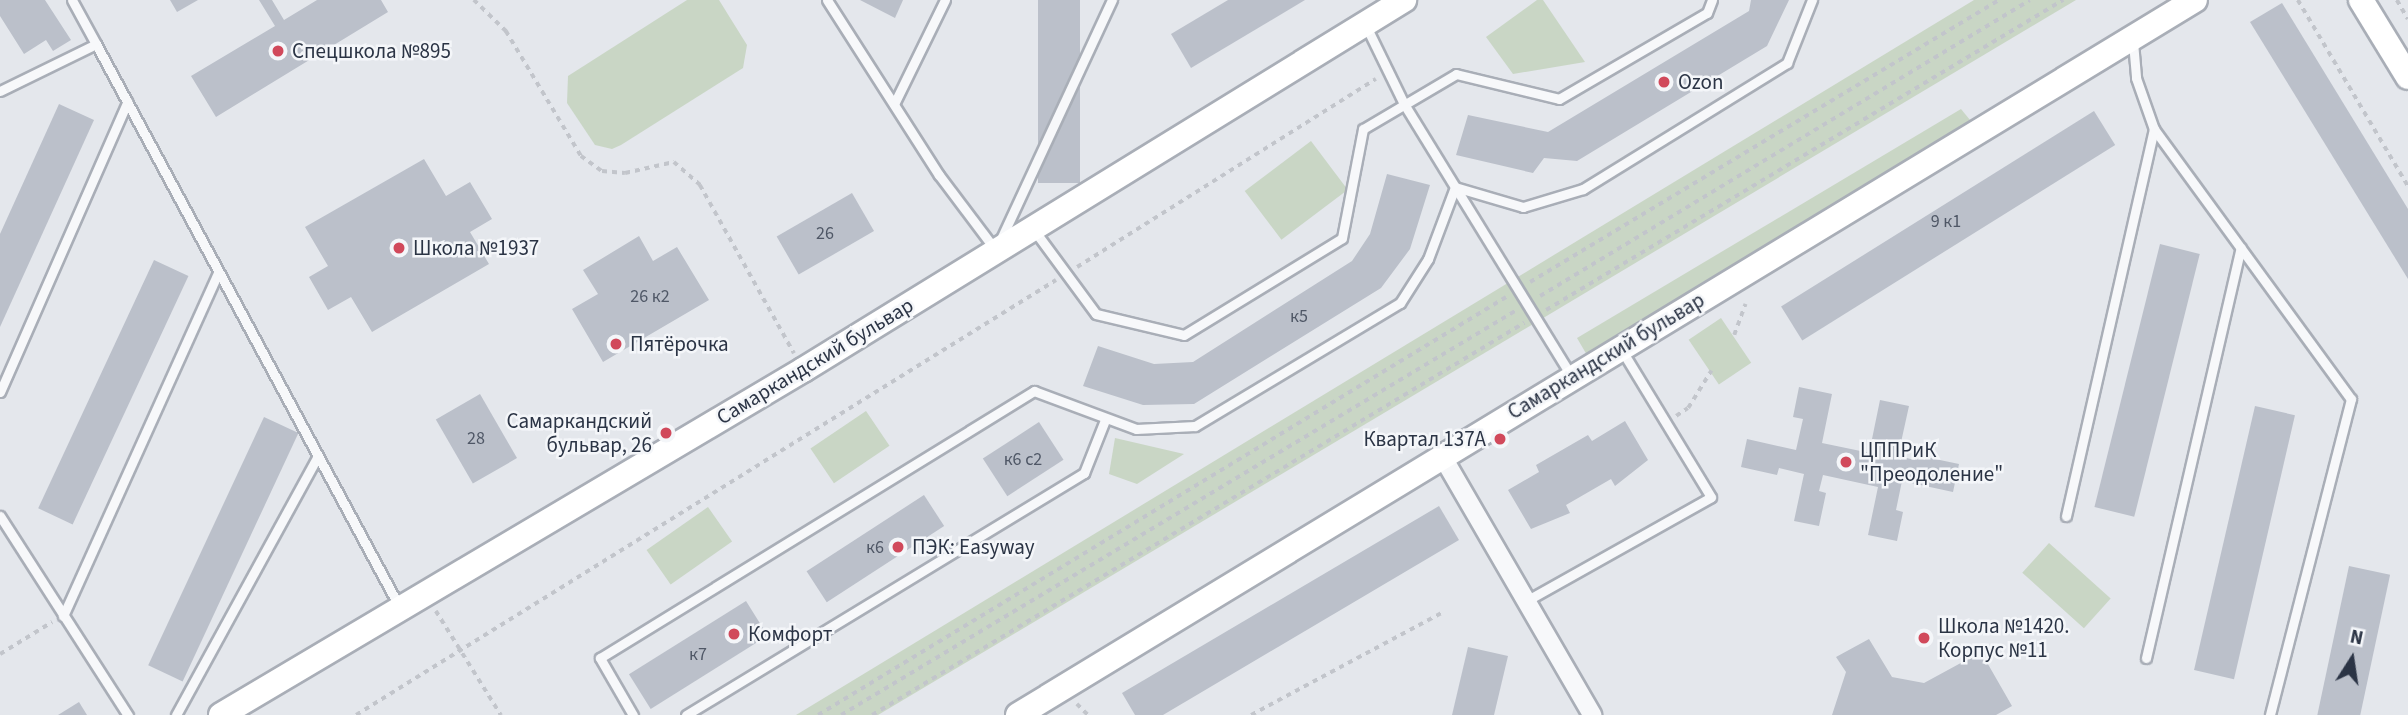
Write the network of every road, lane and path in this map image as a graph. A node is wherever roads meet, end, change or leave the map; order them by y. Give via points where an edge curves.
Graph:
1 (72, 0) edge
2 (474, 0) edge
3 (827, 0) edge
4 (945, 0) edge
5 (1112, 0) edge
6 (1404, 0) edge
7 (1712, 0) edge
8 (1812, 0) edge
9 (1999, 0) edge
10 (2030, 0) edge
11 (2063, 0) edge
12 (2195, 0) edge
13 (2298, 0) edge
14 (2361, 0) edge
15 (2396, 0) edge
16 (2408, 19) edge
17 (1365, 24) junction
18 (2133, 37) junction
19 (96, 44) junction
20 (1387, 72) junction
21 (2408, 78) edge
22 (0, 91) edge
23 (127, 102) junction
24 (894, 104) junction
25 (1404, 104) junction
26 (2154, 129) junction
27 (2408, 186) edge
28 (1455, 187) junction
29 (1033, 228) junction
30 (2241, 248) junction
31 (996, 251) junction
32 (218, 271) junction
33 (1066, 274) junction
34 (1517, 290) junction
35 (1745, 304) dead end
36 (1525, 305) junction
37 (1533, 317) junction
38 (1734, 335) dead end
39 (1620, 348) junction
40 (803, 370) junction
41 (1711, 371) dead end
42 (1572, 377) junction
43 (0, 392) edge
44 (1105, 420) junction
45 (1666, 422) dead end
46 (1441, 454) junction
47 (318, 456) junction
48 (0, 516) edge
49 (2066, 516) dead end
50 (427, 594) junction
51 (1526, 601) junction
52 (401, 609) junction
53 (1441, 613) dead end
54 (63, 616) junction
55 (459, 653) junction
56 (0, 654) edge
57 (2146, 658) dead end
58 (128, 715) edge
59 (176, 715) edge
60 (222, 715) edge
61 (356, 715) edge
62 (500, 715) edge
63 (633, 715) edge
64 (686, 715) edge
65 (818, 715) edge
66 (841, 715) edge
67 (872, 715) edge
68 (1018, 715) edge
69 (1251, 715) edge
70 (1592, 715) edge
71 (2270, 715) edge

1 - 19 lane
2 - 40 path via 506,31 581,156 602,171 625,173 674,162 700,185
3 - 24 lane
4 - 24 lane
5 - 31 lane
6 - 17 street, Самаркандский бульвар
7 - 25 lane via 1707,13 1559,99 1456,74
8 - 28 lane via 1787,63 1583,189 1523,207
9 - 34 path
10 - 36 path
11 - 37 path
12 - 18 street, Самаркандский бульвар
13 - 27 path
14 - 21 street
15 - 16 path
17 - 20 lane
17 - 29 street, Самаркандский бульвар
18 - 26 lane via 2136,78
18 - 39 street, Самаркандский бульвар
19 - 22 lane
19 - 23 lane
20 - 25 lane
20 - 33 path
23 - 32 lane
23 - 43 lane
24 - 31 lane
25 - 28 lane
25 - 33 lane via 1363,130 1342,239 1184,335 1096,314
26 - 30 lane
26 - 49 lane
28 - 34 lane
28 - 44 lane via 1428,260 1400,303 1195,426 1136,429
29 - 31 street, Самаркандский бульвар
29 - 33 lane
30 - 57 lane
30 - 71 lane via 2351,398
31 - 40 street, Самаркандский бульвар
32 - 47 lane
32 - 54 lane
33 - 55 path
34 - 36 lane
34 - 65 path
35 - 38 path
36 - 37 lane
36 - 66 path
37 - 42 lane
37 - 67 path
39 - 42 street, Самаркандский бульвар
39 - 51 lane via 1712,497
40 - 50 street, Самаркандский бульвар
41 - 45 path via 1688,408
42 - 46 street, Самаркандский бульвар
44 - 63 lane via 1034,391 600,658
44 - 64 lane via 1084,473
46 - 51 street
46 - 68 street, Самаркандский бульвар
47 - 52 lane
47 - 59 lane
48 - 54 lane
50 - 52 street, Самаркандский бульвар
50 - 55 path
51 - 70 street
52 - 60 street, Самаркандский бульвар
53 - 69 path
54 - 56 path
54 - 58 lane
55 - 61 path
55 - 62 path

